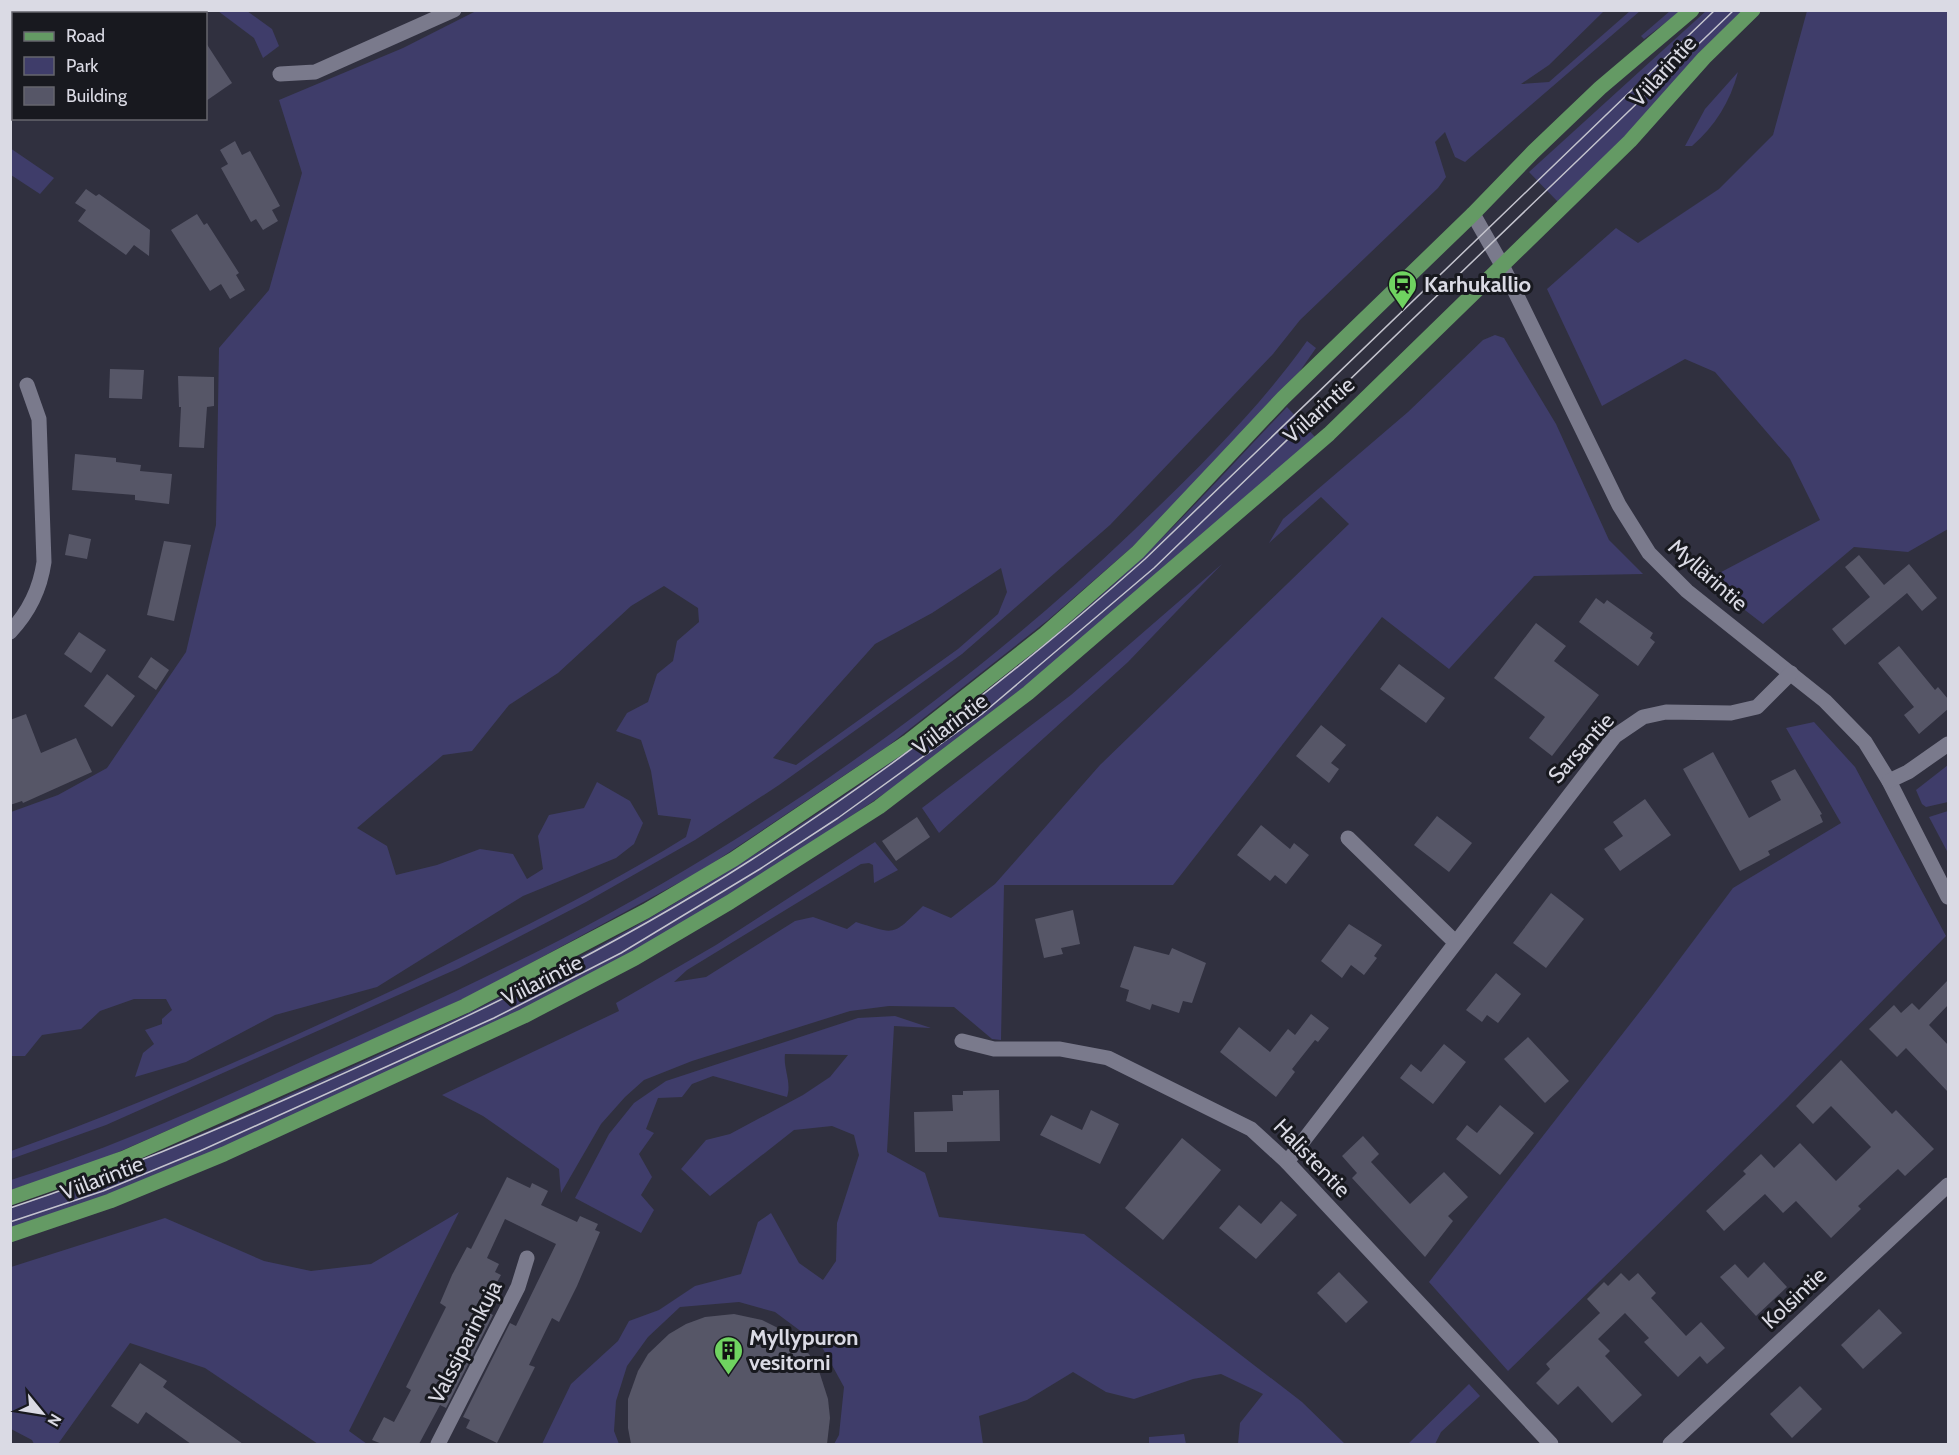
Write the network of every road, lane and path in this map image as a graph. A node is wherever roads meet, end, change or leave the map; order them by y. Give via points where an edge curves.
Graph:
1 (454, 10) edge
2 (1692, 10) edge
3 (1753, 10) edge
4 (280, 74) dead end
5 (1473, 214) junction
6 (1502, 265) junction
7 (27, 385) dead end
8 (10, 633) edge
9 (1791, 673) junction
10 (1948, 744) edge
11 (1889, 781) junction
12 (1348, 838) dead end
13 (1948, 897) edge
14 (1455, 942) junction
15 (962, 1041) dead end
16 (1287, 1162) junction
17 (1948, 1185) edge
18 (10, 1198) edge
19 (10, 1235) edge
20 (527, 1258) dead end
21 (438, 1444) edge
22 (1551, 1444) edge
23 (1670, 1444) edge

1 - 4 street via 315,72
2 - 5 main road, Viilarintie via 1600,88
3 - 6 main road, Viilarintie via 1630,141
5 - 6 street, Myllärintie
5 - 18 main road, Viilarintie via 1283,398 1138,552 972,692 813,808 646,911 465,1006 124,1158
6 - 9 street, Myllärintie via 1619,505 1649,553 1687,591
6 - 19 main road, Viilarintie via 1329,434 1028,693 879,807 635,958 514,1020 225,1154 110,1201
7 - 8 street via 39,419 44,562 33,600
9 - 11 street, Myllärintie via 1848,723 1871,750
9 - 14 street, Sarsantie via 1766,700 1745,711 1666,712 1643,717 1621,731
10 - 11 street
11 - 13 street, Myllärintie
12 - 14 street
14 - 16 street, Sarsantie
15 - 16 street, Halistentie via 994,1049 1060,1049 1108,1058 1251,1128
16 - 22 street, Halistentie
17 - 23 street, Kolsintie
20 - 21 street, Valssiparinkuja via 518,1287

